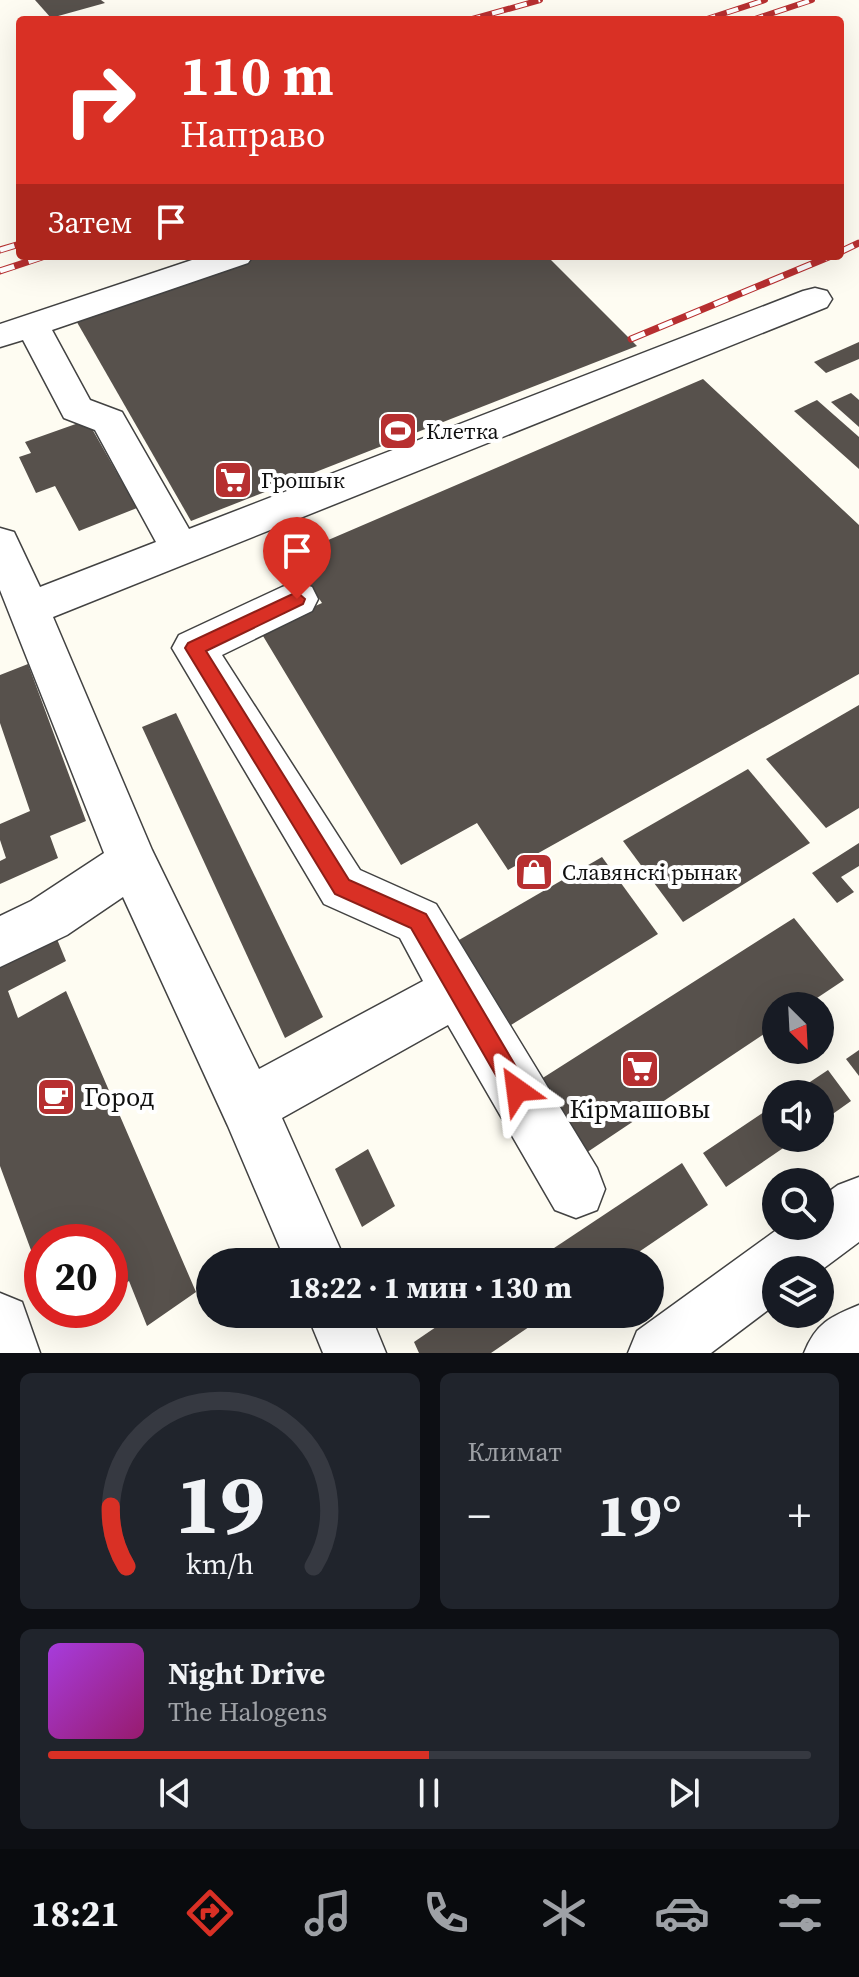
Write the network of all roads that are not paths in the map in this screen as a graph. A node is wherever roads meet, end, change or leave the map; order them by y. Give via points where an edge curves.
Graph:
1 (225, 260) edge
2 (815, 299) dead end
3 (16, 331) edge
4 (0, 543) edge
5 (180, 549) junction
6 (297, 599) dead end
7 (29, 609) junction
8 (132, 862) junction
9 (0, 942) edge
10 (458, 991) junction
11 (248, 1106) junction
12 (576, 1189) dead end
13 (859, 1206) edge
14 (310, 1248) edge
15 (0, 1324) edge
16 (344, 1328) edge
17 (859, 1336) edge
18 (9, 1353) edge
19 (355, 1353) edge
20 (659, 1353) edge
21 (835, 1353) edge

1 - 3 street
2 - 5 street
3 - 5 street via 77,409 109,421
4 - 7 street
5 - 7 street
6 - 10 street via 194,648 342,887 418,921
7 - 8 street
8 - 9 street via 49,918
8 - 11 street
10 - 11 street
10 - 12 street
11 - 14 street
13 - 20 street
15 - 18 street
16 - 19 street
17 - 21 street

